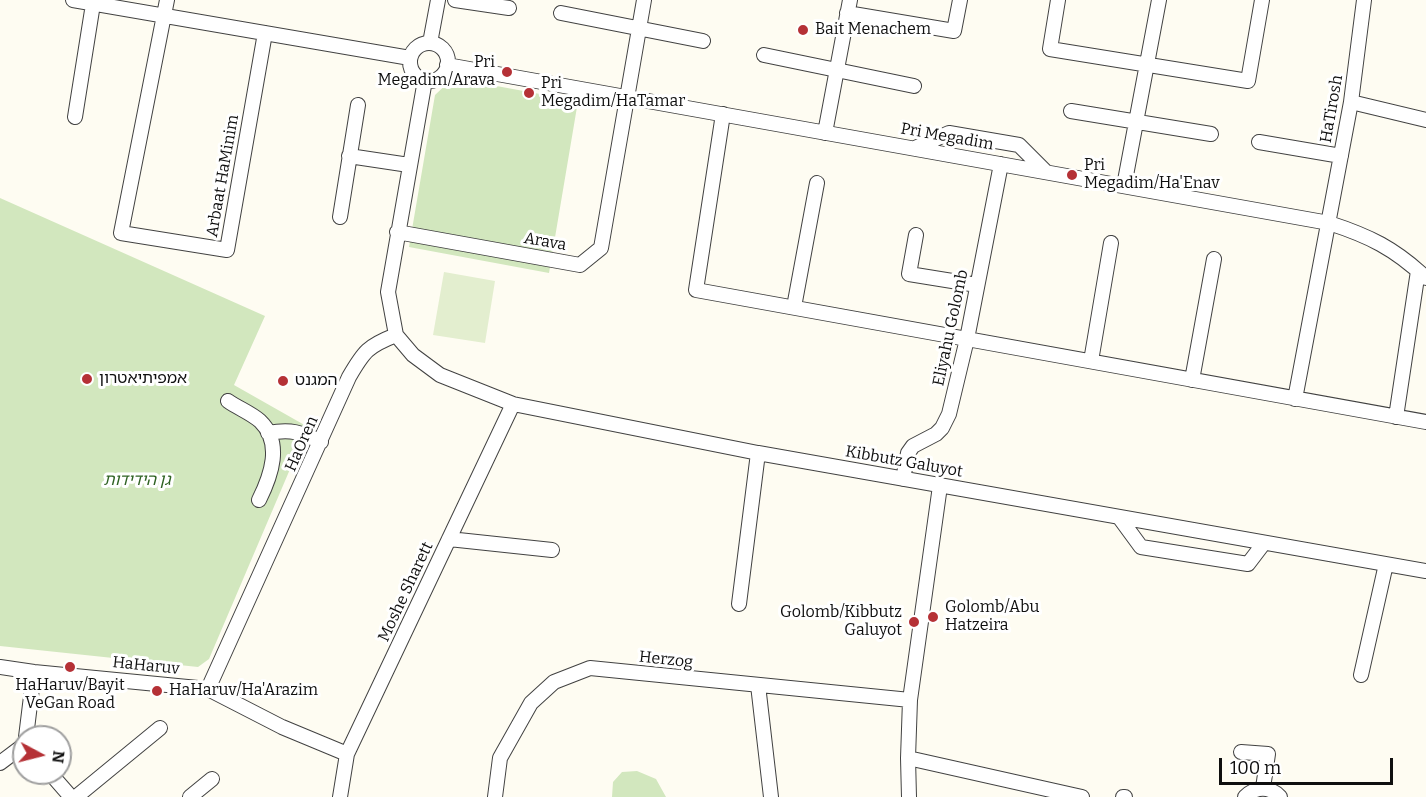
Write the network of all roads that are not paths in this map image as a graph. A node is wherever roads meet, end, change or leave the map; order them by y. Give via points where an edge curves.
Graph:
1 (73, 0) edge
2 (167, 0) edge
3 (438, 0) edge
4 (455, 0) edge
5 (644, 0) edge
6 (960, 0) edge
7 (1059, 0) edge
8 (1159, 0) edge
9 (1262, 0) edge
10 (1364, 0) edge
11 (93, 4) junction
12 (849, 6) edge
13 (509, 8) dead end
14 (561, 13) dead end
15 (164, 16) junction
16 (639, 29) junction
17 (265, 33) junction
18 (704, 41) dead end
19 (430, 43) junction
20 (764, 56) dead end
21 (410, 58) junction
22 (447, 65) junction
23 (1147, 65) junction
24 (837, 70) junction
25 (425, 80) junction
26 (914, 86) dead end
27 (627, 97) junction
28 (1351, 102) junction
29 (358, 105) dead end
30 (1071, 111) dead end
31 (723, 114) junction
32 (75, 117) dead end
33 (1426, 120) edge
34 (1136, 122) junction
35 (825, 133) junction
36 (1210, 134) dead end
37 (1259, 142) dead end
38 (915, 148) junction
39 (349, 156) junction
40 (1341, 156) junction
41 (1000, 164) junction
42 (409, 165) junction
43 (1046, 172) junction
44 (817, 183) dead end
45 (1124, 186) junction
46 (340, 217) dead end
47 (1329, 223) junction
48 (397, 232) junction
49 (916, 234) dead end
50 (1111, 243) dead end
51 (1214, 259) dead end
52 (1422, 274) edge
53 (977, 285) junction
54 (794, 307) junction
55 (396, 335) junction
56 (967, 339) junction
57 (1091, 361) junction
58 (1192, 380) junction
59 (1295, 399) junction
60 (228, 401) dead end
61 (513, 404) junction
62 (1396, 417) junction
63 (1426, 422) edge
64 (268, 433) junction
65 (321, 442) junction
66 (758, 453) junction
67 (903, 479) junction
68 (940, 486) junction
69 (259, 500) dead end
70 (1119, 517) junction
71 (449, 539) junction
72 (1264, 543) junction
73 (552, 550) dead end
74 (1386, 564) junction
75 (1426, 571) edge
76 (739, 604) dead end
77 (0, 667) edge
78 (34, 672) junction
79 (1361, 675) dead end
80 (758, 686) junction
81 (208, 689) junction
82 (910, 700) junction
83 (27, 725) edge
84 (160, 729) dead end
85 (1241, 752) dead end
86 (347, 754) junction
87 (908, 758) junction
88 (212, 779) dead end
89 (60, 785) edge
90 (1263, 788) junction
91 (1041, 792) edge
92 (71, 797) edge
93 (76, 797) edge
94 (190, 797) edge
95 (340, 797) edge
96 (495, 797) edge
97 (771, 797) edge
98 (909, 797) edge
99 (1082, 797) edge
100 (1245, 797) edge
101 (1280, 797) edge

1 - 11 street
2 - 15 street
3 - 19 street
4 - 13 street
5 - 16 street, Arava
6 - 12 street via 954,31
7 - 23 street via 1050,49
8 - 23 street
9 - 23 street via 1248,81
10 - 28 street, HaTirosh
11 - 15 street
11 - 32 street
12 - 24 street
14 - 16 street
15 - 17 street
15 - 17 street, Arbaat HaMinim via 122,233 227,250
16 - 18 street
16 - 27 street, Arava
17 - 21 street
19 - 21 street via 420,45
19 - 22 street via 445,53
20 - 24 street
21 - 25 street via 415,74
22 - 25 street via 439,77
22 - 27 street, Pri Megadim
23 - 34 street
24 - 26 street
24 - 35 street
25 - 42 street
27 - 31 street, Pri Megadim
27 - 48 street, Arava via 601,248 580,265
28 - 33 street
28 - 40 street, HaTirosh
29 - 39 street
30 - 34 street
31 - 35 street, Pri Megadim
31 - 54 street via 696,290
34 - 36 street
34 - 45 street
35 - 38 street, Pri Megadim
37 - 40 street
38 - 41 street, Pri Megadim
38 - 43 street via 949,133 1019,145
39 - 42 street
39 - 46 street
40 - 47 street, HaTirosh
41 - 43 street, Pri Megadim
41 - 53 street, Eliyahu Golomb
42 - 48 street
43 - 45 street, Pri Megadim
44 - 54 street
45 - 47 street, Pri Megadim
47 - 52 street, Pri Megadim via 1365,235
47 - 59 street, HaTirosh
48 - 55 street via 388,292
49 - 53 street via 909,274
50 - 57 street
51 - 58 street
52 - 62 street
53 - 56 street, Eliyahu Golomb
54 - 56 street
55 - 61 street, Kibbutz Galuyot via 413,355 440,375
55 - 65 street, HaOren via 373,344 360,357
56 - 57 street
56 - 67 street, Eliyahu Golomb via 946,421 930,438 913,446
57 - 58 street
58 - 59 street
59 - 62 street
60 - 64 street via 260,422
61 - 66 street, Kibbutz Galuyot
61 - 71 street, Moshe Sharett
62 - 63 street
64 - 65 street via 302,432
64 - 69 street via 273,457 269,480
65 - 81 street, HaOren
66 - 67 street, Kibbutz Galuyot
66 - 76 street
67 - 68 street, Kibbutz Galuyot
68 - 70 street, Kibbutz Galuyot
68 - 82 street
70 - 72 street, Kibbutz Galuyot
70 - 72 street via 1141,546 1248,564
71 - 73 street
71 - 86 street, Moshe Sharett
72 - 74 street, Kibbutz Galuyot
74 - 75 street, Kibbutz Galuyot
74 - 79 street
77 - 78 street, HaHaruv
78 - 81 street, HaHaruv
78 - 83 street
80 - 82 street, Herzog
80 - 96 street, Herzog via 590,668 554,682 531,703 500,758
80 - 97 street
81 - 86 street, HaHaruv via 282,727
82 - 87 street
84 - 93 street
85 - 90 street via 1268,754
86 - 95 street, Moshe Sharett
87 - 91 street
87 - 98 street
88 - 94 street
89 - 92 street
90 - 100 street
90 - 101 street
91 - 99 street

